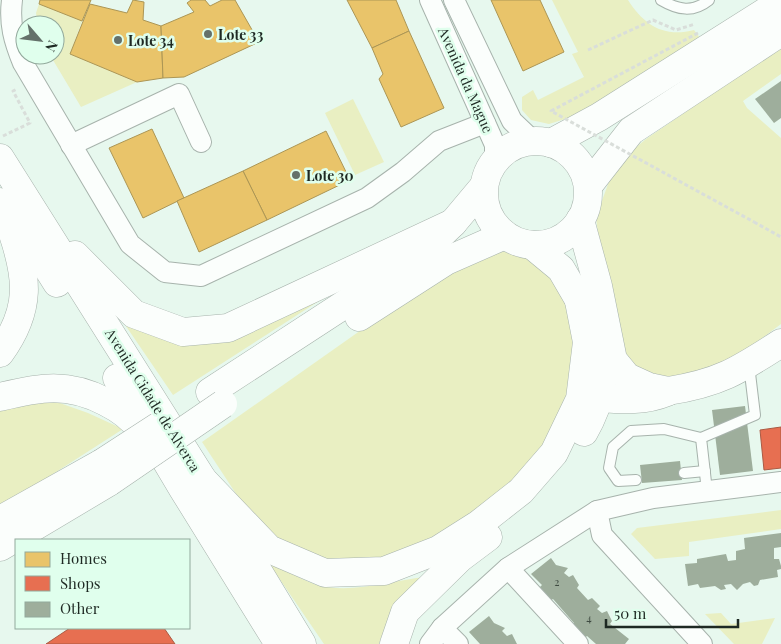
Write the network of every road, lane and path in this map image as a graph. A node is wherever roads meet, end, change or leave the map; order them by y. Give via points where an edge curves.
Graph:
1 (12, 0) edge
2 (430, 0) edge
3 (454, 0) edge
4 (661, 0) edge
5 (709, 0) edge
6 (781, 2) edge
7 (695, 24) dead end
8 (781, 32) edge
9 (698, 33) dead end
10 (588, 50) dead end
11 (30, 123) dead end
12 (486, 123) junction
13 (0, 137) edge
14 (201, 142) dead end
15 (542, 142) junction
16 (71, 145) junction
17 (0, 158) edge
18 (495, 161) junction
19 (484, 186) junction
20 (588, 186) junction
21 (1, 204) edge
22 (580, 220) junction
23 (41, 222) junction
24 (453, 223) junction
25 (505, 234) junction
26 (781, 237) edge
27 (532, 244) junction
28 (578, 296) junction
29 (606, 334) junction
30 (781, 343) edge
31 (0, 353) edge
32 (749, 364) junction
33 (668, 391) junction
34 (0, 397) edge
35 (216, 398) junction
36 (600, 398) junction
37 (701, 438) junction
38 (705, 471) junction
39 (105, 472) junction
40 (684, 473) dead end
41 (636, 480) dead end
42 (781, 482) edge
43 (193, 484) junction
44 (707, 491) junction
45 (597, 511) junction
46 (0, 520) edge
47 (0, 547) edge
48 (508, 568) junction
49 (442, 628) junction
50 (279, 644) edge
51 (302, 644) edge
52 (394, 644) edge
53 (430, 644) edge
54 (458, 644) edge
55 (578, 644) edge
56 (702, 644) edge

1 - 16 street via 10,16 15,44
2 - 12 street, Avenida da Mague
3 - 15 street, Avenida da Mague via 512,122
4 - 5 lane via 690,10
6 - 15 main road via 599,117
7 - 10 path via 676,30 653,20
8 - 20 main road via 631,131
9 - 26 path, bridge via 551,111
11 - 13 path
12 - 16 street via 439,141 367,198 201,276 165,272 130,244
12 - 18 street, Avenida da Mague via 495,145
14 - 16 street via 179,94
15 - 18 main road via 519,144
15 - 20 main road via 564,149 576,159
17 - 23 main road, Avenida Cidade de Alverca
18 - 19 main road
19 - 24 main road
19 - 25 main road via 488,213
20 - 22 main road via 587,203
21 - 31 main road via 22,258 25,289 22,313
21 - 43 main road, Avenida Cidade de Alverca via 47,267 124,389
22 - 27 main road via 560,239
22 - 29 main road via 598,286
23 - 24 main road via 134,314 183,332 228,328
23 - 43 main road, Avenida Cidade de Alverca
24 - 35 main road via 428,247
25 - 27 main road via 518,242
25 - 35 main road via 446,261
27 - 28 main road via 561,268
28 - 36 main road via 590,318 596,340 594,384
28 - 43 main road via 587,342 580,399 554,453 521,491 479,524 438,550 384,571 325,573 269,549
29 - 33 main road via 613,360 627,377 648,387
29 - 36 main road via 606,363
30 - 32 main road
32 - 33 main road via 702,386
32 - 37 lane via 755,415
33 - 36 main road via 652,398 634,400
34 - 43 main road via 59,387 87,392 116,407 136,424
35 - 39 main road, bridge
36 - 52 main road via 575,448 560,469 529,502 460,558 405,612
37 - 38 lane
37 - 41 lane via 664,429 630,431 613,447 609,468 618,481
38 - 40 lane
38 - 44 lane
39 - 46 main road
39 - 47 main road
42 - 44 street
43 - 50 main road, Avenida Cidade de Alverca
43 - 51 main road, Avenida Cidade de Alverca
44 - 45 street via 653,498
45 - 48 street
45 - 56 street via 602,535
48 - 49 street
48 - 55 street
49 - 53 street
49 - 54 street

